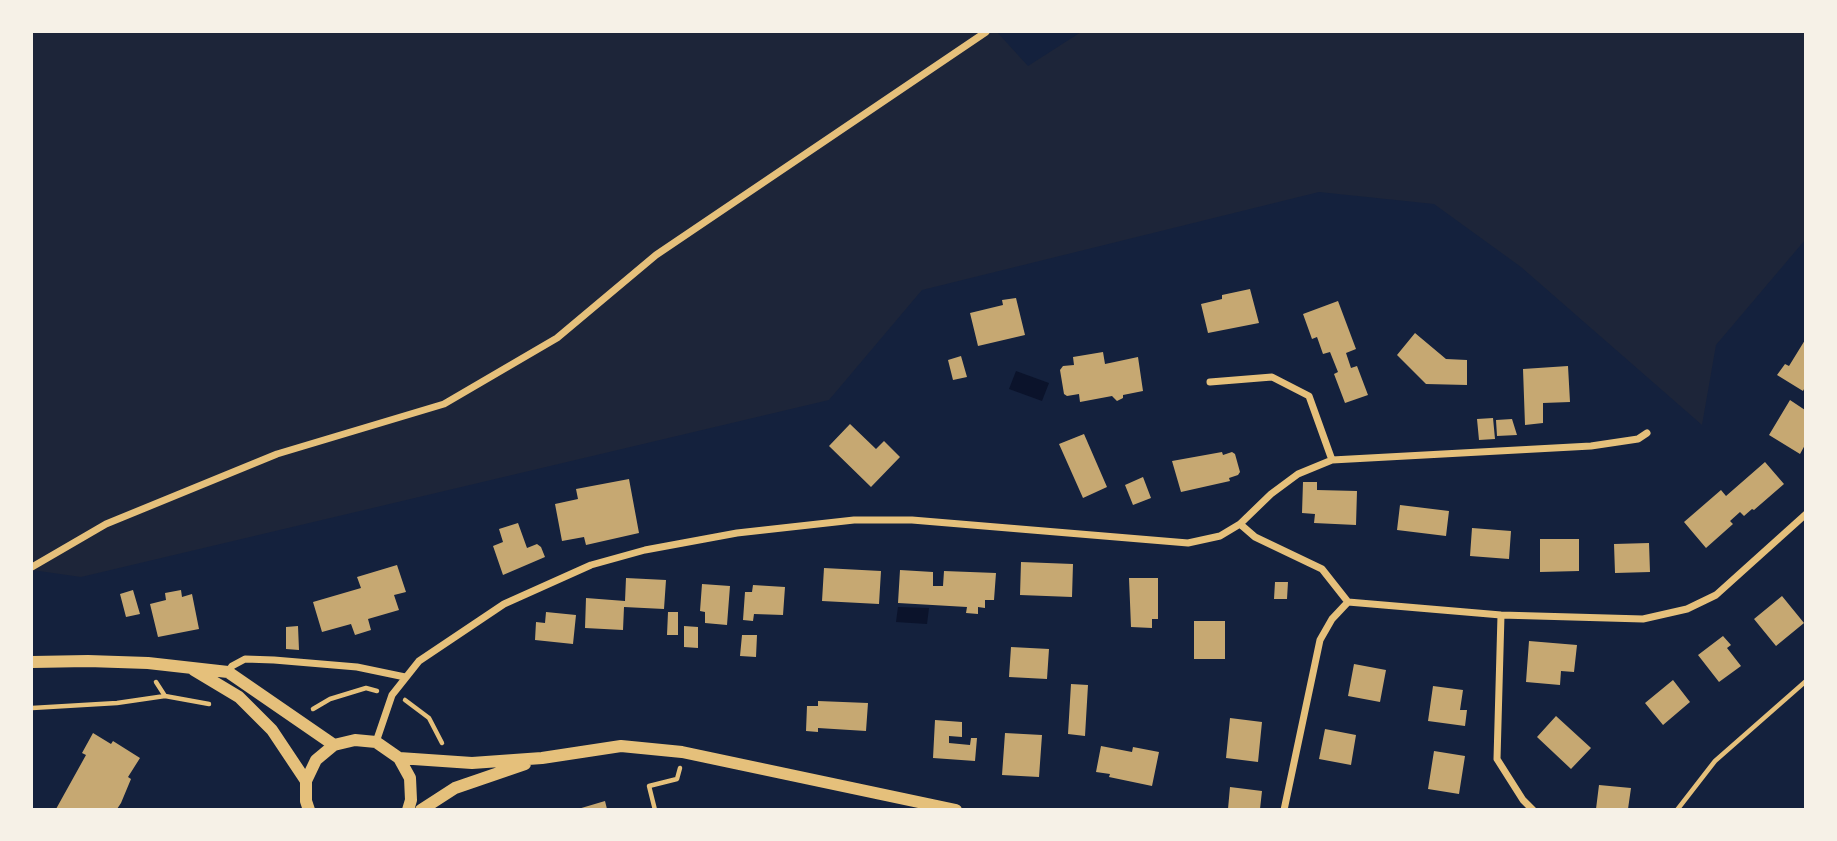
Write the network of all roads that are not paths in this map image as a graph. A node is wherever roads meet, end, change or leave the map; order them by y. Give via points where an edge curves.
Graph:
1 (986, 32) edge
2 (1210, 382) dead end
3 (1647, 433) dead end
4 (1332, 460) junction
5 (1805, 514) edge
6 (1240, 524) junction
7 (32, 567) edge
8 (1348, 603) junction
9 (1501, 615) junction
10 (32, 662) edge
11 (194, 670) junction
12 (228, 672) junction
13 (405, 677) junction
14 (376, 743) junction
15 (334, 745) junction
16 (399, 758) junction
17 (542, 758) junction
18 (306, 781) junction
19 (309, 810) edge
20 (408, 810) edge
21 (421, 810) edge
22 (956, 810) edge
23 (1284, 810) edge
24 (1533, 810) edge

1 - 7 street via 656,255 556,338 444,404 277,454 106,524
2 - 4 street via 1272,377 1309,396
3 - 4 street via 1638,439 1591,446
4 - 6 street via 1298,474
5 - 9 street via 1716,595 1687,609 1643,619
6 - 8 street via 1255,537 1322,569
6 - 13 street via 1220,536 1188,543 912,520 854,520 737,533 592,565 504,604 419,661
8 - 9 street
8 - 23 street via 1320,639
9 - 24 street via 1497,760
10 - 11 street via 148,663
11 - 12 street
11 - 18 street via 239,697 264,721
12 - 13 street via 245,659 357,667
12 - 15 street
13 - 14 street via 392,695
14 - 15 street via 355,740
14 - 16 street
15 - 18 street via 316,760
16 - 17 street via 472,764
16 - 20 street via 410,778
17 - 21 street via 455,788
17 - 22 street via 621,746 682,752
18 - 19 street

